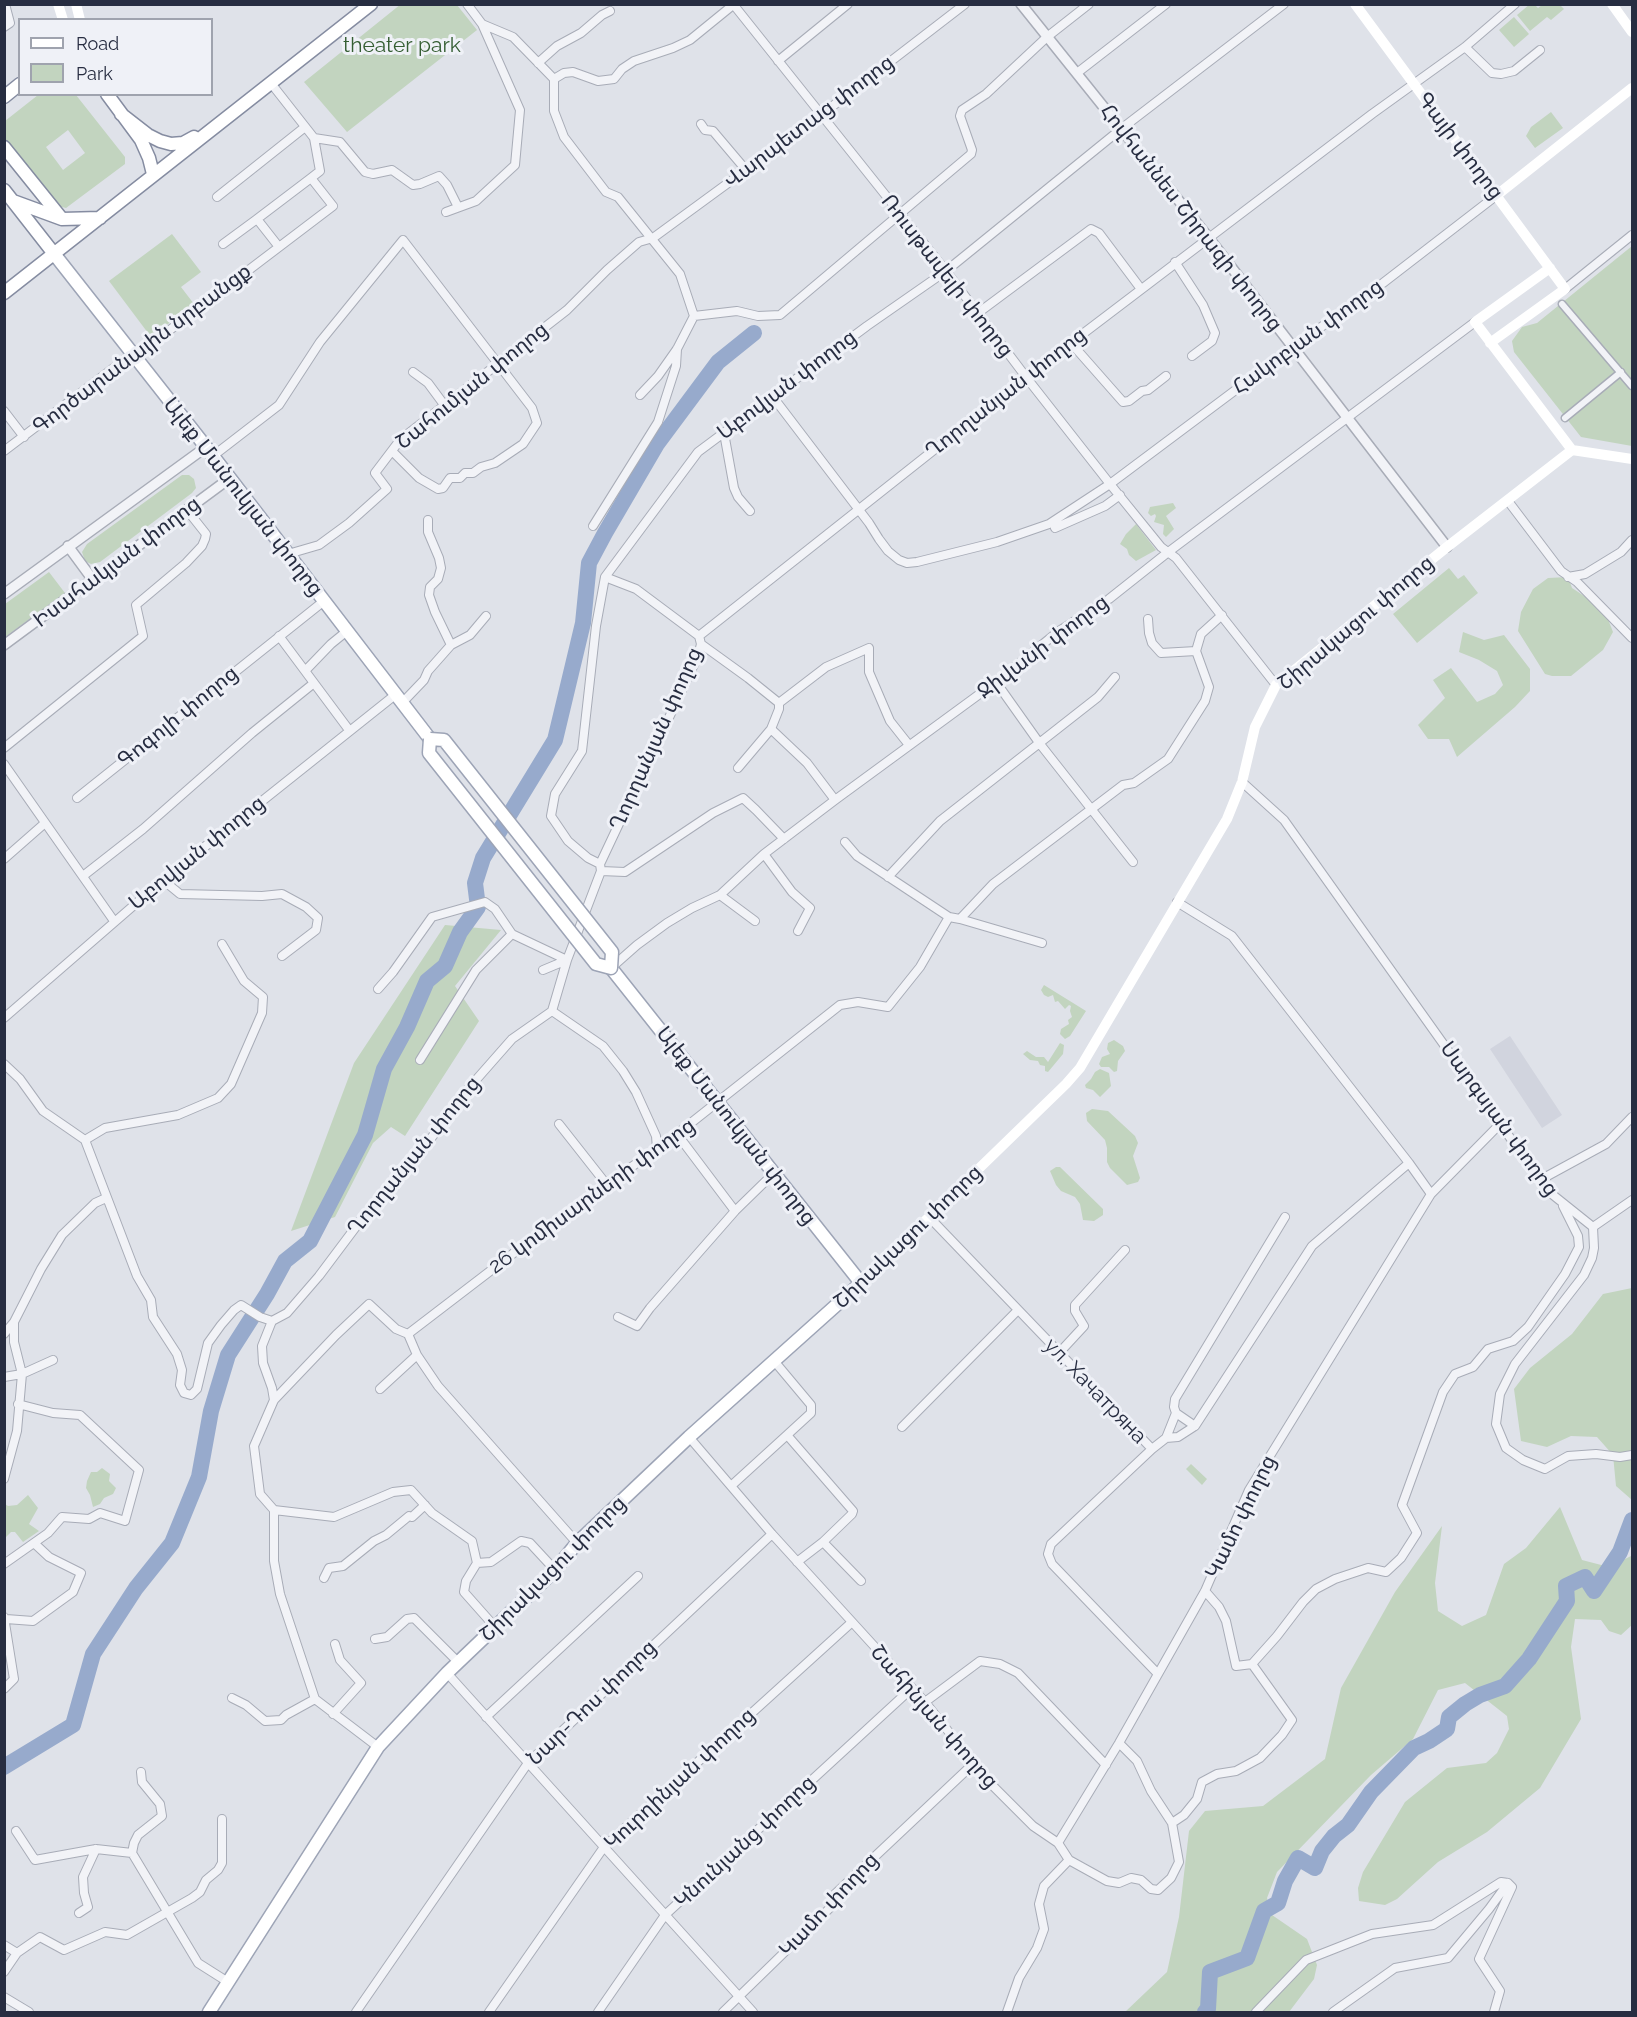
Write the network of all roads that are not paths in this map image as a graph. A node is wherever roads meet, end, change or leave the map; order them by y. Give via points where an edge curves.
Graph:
1 (5, 4) edge
2 (371, 4) edge
3 (467, 4) edge
4 (733, 4) edge
5 (848, 4) edge
6 (965, 4) edge
7 (1021, 4) edge
8 (1089, 4) edge
9 (1166, 4) edge
10 (1284, 4) edge
11 (1355, 4) edge
12 (1515, 4) edge
13 (1612, 4) edge
14 (610, 11) dead end
15 (482, 24) junction
16 (4, 27) edge
17 (1632, 32) edge
18 (1047, 37) junction
19 (1465, 47) junction
20 (1540, 50) dead end
21 (778, 61) junction
22 (538, 63) junction
23 (1077, 73) junction
24 (555, 79) junction
25 (270, 82) junction
26 (1414, 84) junction
27 (18, 86) edge
28 (1632, 88) edge
29 (108, 96) edge
30 (4, 97) edge
31 (121, 114) junction
32 (821, 115) junction
33 (700, 124) dead end
34 (216, 125) junction
35 (305, 127) junction
36 (1121, 129) junction
37 (314, 138) junction
38 (4, 147) edge
39 (746, 170) junction
40 (153, 174) junction
41 (311, 178) junction
42 (4, 190) edge
43 (1497, 195) junction
44 (217, 197) dead end
45 (13, 201) junction
46 (458, 207) junction
47 (446, 212) dead end
48 (901, 214) junction
49 (100, 218) junction
50 (62, 219) junction
51 (257, 219) junction
52 (1632, 235) edge
53 (1208, 237) junction
54 (653, 238) junction
55 (70, 242) junction
56 (223, 244) dead end
57 (279, 247) junction
58 (55, 255) junction
59 (1175, 262) junction
60 (1551, 268) junction
61 (68, 270) junction
62 (946, 271) junction
63 (1141, 289) junction
64 (1565, 289) junction
65 (4, 293) edge
66 (1562, 304) dead end
67 (978, 314) junction
68 (694, 316) junction
69 (1475, 322) junction
70 (1071, 343) junction
71 (1490, 343) junction
72 (1293, 347) junction
73 (676, 349) junction
74 (132, 354) junction
75 (1192, 356) dead end
76 (499, 364) junction
77 (413, 372) dead end
78 (1621, 372) junction
79 (1166, 376) dead end
80 (1026, 377) junction
81 (1632, 386) edge
82 (640, 395) dead end
83 (773, 398) junction
84 (445, 406) junction
85 (4, 411) edge
86 (1347, 417) junction
87 (1565, 418) dead end
88 (724, 433) junction
89 (24, 437) junction
90 (1572, 450) junction
91 (4, 451) edge
92 (209, 451) junction
93 (392, 451) junction
94 (1632, 459) edge
95 (230, 478) junction
96 (1110, 484) junction
97 (1120, 495) junction
98 (1508, 501) junction
99 (858, 508) junction
100 (187, 510) junction
101 (750, 511) dead end
102 (428, 520) dead end
103 (593, 526) dead end
104 (1055, 528) dead end
105 (1632, 540) edge
106 (68, 546) junction
107 (1447, 547) junction
108 (1167, 553) junction
109 (288, 554) junction
110 (605, 577) junction
111 (1568, 577) junction
112 (93, 580) junction
113 (4, 594) edge
114 (324, 601) junction
115 (1222, 615) junction
116 (486, 616) dead end
117 (1148, 619) dead end
118 (347, 632) junction
119 (279, 636) junction
120 (1632, 638) edge
121 (700, 640) junction
122 (4, 645) edge
123 (451, 645) junction
124 (1196, 651) junction
125 (305, 671) junction
126 (1115, 677) dead end
127 (996, 682) junction
128 (314, 683) junction
129 (1276, 685) junction
130 (398, 699) junction
131 (779, 703) junction
132 (771, 729) junction
133 (350, 730) junction
134 (430, 739) junction
135 (1040, 744) junction
136 (909, 745) junction
137 (4, 748) edge
138 (4, 764) edge
139 (738, 768) dead end
140 (1242, 782) junction
141 (77, 798) dead end
142 (835, 800) junction
143 (1090, 810) junction
144 (45, 823) junction
145 (784, 839) junction
146 (845, 842) dead end
147 (764, 854) junction
148 (4, 859) edge
149 (1133, 862) dead end
150 (600, 867) junction
151 (83, 876) junction
152 (888, 877) junction
153 (163, 880) junction
154 (720, 895) junction
155 (1177, 902) junction
156 (949, 917) junction
157 (960, 919) junction
158 (114, 921) junction
159 (755, 921) dead end
160 (798, 931) dead end
161 (512, 934) junction
162 (1042, 942) dead end
163 (222, 944) dead end
164 (282, 956) dead end
165 (567, 960) junction
166 (611, 968) junction
167 (543, 970) dead end
168 (378, 988) dead end
169 (552, 1011) junction
170 (4, 1018) edge
171 (420, 1060) dead end
172 (4, 1064) edge
173 (718, 1103) junction
174 (1632, 1117) edge
175 (1501, 1123) junction
176 (559, 1124) dead end
177 (677, 1134) junction
178 (85, 1140) junction
179 (657, 1149) junction
180 (1409, 1163) junction
181 (774, 1173) junction
182 (1540, 1180) junction
183 (608, 1185) junction
184 (1431, 1194) junction
185 (106, 1198) junction
186 (1632, 1200) edge
187 (1562, 1205) junction
188 (735, 1211) junction
189 (929, 1217) junction
190 (1285, 1217) dead end
191 (1593, 1227) junction
192 (1125, 1250) dead end
193 (861, 1283) junction
194 (1017, 1311) junction
195 (618, 1317) dead end
196 (14, 1322) junction
197 (272, 1322) junction
198 (4, 1334) edge
199 (408, 1334) junction
200 (1059, 1353) junction
201 (417, 1355) junction
202 (53, 1360) dead end
203 (775, 1362) junction
204 (22, 1374) junction
205 (4, 1377) edge
206 (380, 1389) dead end
207 (274, 1400) junction
208 (18, 1404) junction
209 (1176, 1413) junction
210 (1195, 1426) junction
211 (902, 1427) dead end
212 (787, 1435) junction
213 (689, 1437) junction
214 (1166, 1437) junction
215 (1152, 1449) junction
216 (1632, 1455) edge
217 (4, 1479) edge
218 (731, 1486) junction
219 (425, 1505) junction
220 (274, 1510) junction
221 (772, 1534) junction
222 (823, 1542) junction
223 (34, 1543) junction
224 (577, 1543) junction
225 (797, 1562) junction
226 (477, 1563) junction
227 (4, 1564) edge
228 (555, 1570) junction
229 (638, 1576) dead end
230 (324, 1578) dead end
231 (861, 1581) dead end
232 (1205, 1591) junction
233 (5, 1618) edge
234 (851, 1623) junction
235 (495, 1627) junction
236 (375, 1639) dead end
237 (335, 1644) dead end
238 (458, 1662) junction
239 (1252, 1664) junction
240 (447, 1673) junction
241 (1158, 1674) junction
242 (912, 1688) junction
243 (4, 1689) edge
244 (231, 1698) dead end
245 (315, 1699) junction
246 (925, 1702) junction
247 (333, 1714) junction
248 (486, 1717) junction
249 (1119, 1743) junction
250 (378, 1747) junction
251 (528, 1763) junction
252 (972, 1765) junction
253 (1106, 1765) junction
254 (141, 1772) dead end
255 (222, 1819) dead end
256 (1172, 1823) junction
257 (16, 1831) dead end
258 (1058, 1843) junction
259 (604, 1847) junction
260 (96, 1849) junction
261 (132, 1852) junction
262 (1070, 1860) junction
263 (1508, 1883) junction
264 (166, 1912) junction
265 (79, 1913) dead end
266 (665, 1915) junction
267 (4, 1945) edge
268 (17, 1953) junction
269 (4, 1971) edge
270 (228, 1982) junction
271 (4, 1997) edge
272 (740, 1997) junction
273 (28, 2013) edge
274 (209, 2013) edge
275 (356, 2013) edge
276 (489, 2013) edge
277 (598, 2013) edge
278 (723, 2013) edge
279 (753, 2013) edge
280 (1007, 2013) edge
281 (1256, 2013) edge
282 (1334, 2013) edge
283 (1494, 2013) edge

1 - 16 street via 10,23
2 - 25 main road
3 - 15 street
4 - 21 street, Ռուսթավելի փողոց
4 - 24 street via 690,40 634,62 614,79 598,81 573,72
5 - 21 street
6 - 32 street, Վարպետաց փողոց
7 - 18 street, Հովհաննես Շիրազի փողոց
8 - 18 street
9 - 23 street
10 - 36 street, Աբովյան փողոց
11 - 26 main road, Գայի փողոց
12 - 19 street, Ղորղանյան փողոց
13 - 17 main road
14 - 22 street
15 - 22 street via 513,37
15 - 46 street via 520,110 515,165 476,201
18 - 23 street, Հովհաննես Շիրազի փողոց
18 - 48 street via 986,94 962,110 960,116 971,154
19 - 20 street via 1492,73 1501,74 1514,71
19 - 26 street, Ղորղանյան փողոց
21 - 32 street, Ռուսթավելի փողոց
22 - 24 street
23 - 36 street, Հովհաննես Շիրազի փողոց
24 - 54 street via 554,111 564,137 606,192 618,197
25 - 34 main road
25 - 35 street
26 - 43 main road, Գայի փողոց
26 - 53 street, Ղորղանյան փողոց
27 - 30 main road
28 - 43 main road, Հակոբյան փողոց
29 - 31 main road
31 - 34 main road via 148,135 171,144 183,143
31 - 40 main road via 141,140
32 - 39 street, Վարպետաց փողոց
32 - 48 street, Ռուսթավելի փողոց
33 - 39 street via 713,131
34 - 40 main road
35 - 37 street
35 - 44 street
36 - 53 street, Հովհաննես Շիրազի փողոց
36 - 62 street, Աբովյան փողոց
37 - 41 street via 320,171
37 - 46 street via 340,142 365,172 392,170 413,185 439,176
38 - 50 main road
39 - 54 street, Վարպետաց փողոց
40 - 49 main road
41 - 51 street
41 - 57 street, Գործարանային նրբանցք via 333,206
42 - 45 main road, Ալեք Մանուկյան փողոց
43 - 60 main road, Գայի փողոց
43 - 72 street, Հակոբյան փողոց
45 - 50 main road
45 - 58 main road, Ալեք Մանուկյան փողոց
46 - 47 street
48 - 62 street, Ռուսթավելի փողոց
48 - 68 street via 780,315 758,316 738,311
49 - 50 main road
49 - 55 main road
51 - 56 street
51 - 57 street
52 - 64 street
53 - 59 street, Ղորղանյան փողոց
53 - 72 street, Հովհաննես Շիրազի փողոց
54 - 68 street via 680,274
54 - 76 street, Շահումյան փողոց via 639,242 567,310
55 - 58 main road
55 - 61 main road via 64,259
57 - 74 street, Գործարանային նրբանցք via 154,342
58 - 61 main road, Ալեք Մանուկյան փողոց
58 - 65 main road
59 - 63 street, Ղորղանյան փողոց
59 - 75 street via 1203,305 1215,333 1212,342
60 - 64 main road, Գայի փողոց
60 - 69 main road
61 - 74 main road, Ալեք Մանուկյան փողոց
62 - 67 street, Ռուսթավելի փողոց
62 - 83 street, Աբովյան փողոց
63 - 67 street via 1099,233 1091,229
63 - 70 street, Ղորղանյան փողոց
64 - 71 main road
66 - 78 street
67 - 80 street, Ռուսթավելի փողոց
68 - 73 street
69 - 71 main road
69 - 86 street, Ջիվանի փողոց
70 - 79 street via 1123,402
70 - 80 street, Ղորղանյան փողոց
71 - 90 main road
72 - 86 street, Հովհաննես Շիրազի փողոց
72 - 96 street, Հակոբյան փողոց
73 - 82 street
73 - 103 street via 676,366 658,422
74 - 89 street, Գործարանային նրբանցք
74 - 92 main road, Ալեք Մանուկյան փողոց
76 - 84 street, Շահումյան փողոց
76 - 92 street, Իսահակյան փողոց via 404,240 320,342 279,405
76 - 93 street via 532,408 537,423 522,444 495,463 460,478 450,478 438,489 419,478
77 - 84 street via 428,383
78 - 81 street
78 - 87 street
80 - 96 street, Ռուսթավելի փողոց
80 - 99 street, Ղորղանյան փողոց
83 - 88 street, Աբովյան փողոց
83 - 99 street
84 - 93 street, Շահումյան փողոց via 400,440
85 - 89 street
86 - 107 street, Հովհաննես Շիրազի փողոց
86 - 108 street, Ջիվանի փողոց
88 - 101 street via 734,488
88 - 110 street, Աբովյան փողոց via 698,452
89 - 91 street, Գործարանային նրբանցք
90 - 94 main road
90 - 98 main road, Շիրակացու փողոց
92 - 95 main road, Ալեք Մանուկյան փողոց
92 - 106 street, Իսահակյան փողոց
93 - 109 street, Շահումյան փողոց via 375,473 387,489 319,545
95 - 100 street, Իսահակյան փողոց
95 - 109 main road, Ալեք Մանուկյան փողոց
96 - 97 street, Ռուսթավելի փողոց
96 - 99 street, Հակոբյան փողոց via 1049,524 963,551 907,563 888,551
97 - 104 street via 1105,507
97 - 108 street, Ռուսթավելի փողոց
98 - 107 main road, Շիրակացու փողոց
98 - 111 street
99 - 121 street, Ղորղանյան փողոց
100 - 112 street, Իսահակյան փողոց
100 - 137 street via 206,534 186,563 139,601 136,608 143,636
102 - 123 street via 428,532 441,568 429,595
105 - 111 street via 1621,552 1585,574
106 - 112 street
106 - 113 street, Իսահակյան փողոց
107 - 129 main road, Շիրակացու փողոց
108 - 115 street, Ռուսթավելի փողոց via 1176,558
108 - 127 street, Ջիվանի փողոց
109 - 114 main road, Ալեք Մանուկյան փողոց
110 - 121 street via 636,589
110 - 150 street, Աբովյան փողոց via 582,751 555,794 551,816 568,841
111 - 120 street
112 - 122 street, Իսահակյան փողոց
114 - 118 main road, Ալեք Մանուկյան փողոց
114 - 119 street, Գոգոլի փողոց
115 - 124 street via 1201,634
115 - 129 street, Ռուսթավելի փողոց
116 - 123 street, Աբովյան փողոց via 470,634
117 - 124 street via 1152,643 1161,653
118 - 125 street
118 - 130 main road, Ալեք Մանուկյան փողոց
119 - 125 street
119 - 141 street, Գոգոլի փողոց
121 - 131 street
121 - 150 street, Ղորղանյան փողոց via 698,656
123 - 130 street, Աբովյան փողոց via 424,680
124 - 143 street via 1209,687 1205,701 1168,759
125 - 128 street
126 - 135 street via 1098,697
127 - 135 street
127 - 136 street, Ջիվանի փողոց
128 - 133 street
128 - 151 street
129 - 140 main road, Շիրակացու փողոց via 1255,728
130 - 133 street, Աբովյան փողոց
130 - 134 main road, Ալեք Մանուկյան փողոց
131 - 132 street
131 - 136 street via 826,667 868,648 868,672 890,722
132 - 139 street
132 - 142 street via 807,763
133 - 153 street, Աբովյան փողոց
134 - 166 main road, Ալեք Մանուկյան փողոց, bridge via 429,753 596,964
134 - 166 main road, Ալեք Մանուկյան փողոց, bridge via 444,740 612,952
135 - 143 street
135 - 152 street via 940,821
136 - 142 street, Ջիվանի փողոց
138 - 144 street
140 - 155 main road, Շիրակացու փողոց via 1227,819
140 - 175 street, Սարգսյան փողոց via 1284,819
142 - 145 street, Ջիվանի փողոց
143 - 149 street
143 - 157 street via 993,884
144 - 148 street
144 - 151 street
145 - 147 street, Ջիվանի փողոց
145 - 150 street via 743,798 713,813 626,873
146 - 152 street
147 - 154 street, Ջիվանի փողոց
147 - 160 street via 792,892 810,908
150 - 165 street
151 - 158 street
152 - 156 street
153 - 158 street, Աբովյան փողոց
153 - 164 street via 180,894 282,894 306,907 318,918 316,930
154 - 159 street
154 - 166 street, Ջիվանի փողոց via 667,923
155 - 180 street via 1232,936
155 - 189 main road, Շիրակացու փողոց via 1080,1068
156 - 157 street
156 - 173 street, 26 կոմիսարների փողոց via 920,967 888,1007 858,1002 840,1005
157 - 162 street
158 - 170 street, Աբովյան փողոց
161 - 165 street
161 - 168 street via 495,909 485,902 432,917
161 - 171 street via 477,970
163 - 178 street via 244,981 264,997 262,1013 231,1084 218,1098 178,1115 105,1128
165 - 167 street
165 - 169 street
166 - 173 main road, Ալեք Մանուկյան փողոց
169 - 179 street via 603,1046 623,1071 656,1136
169 - 197 street, Ղորղանյան փողոց via 512,1039 319,1276 287,1312
172 - 178 street via 43,1112
173 - 177 street, 26 կոմիսարների փողոց
173 - 181 main road, Ալեք Մանուկյան փողոց
174 - 182 street via 1606,1144
175 - 182 street, Սարգսյան փողոց
175 - 184 street, Կամո փողոց
176 - 183 street
177 - 179 street, 26 կոմիսարների փողոց
177 - 188 street
178 - 185 street
179 - 183 street, 26 կոմիսարների փողոց
180 - 184 street
180 - 210 street via 1312,1246
181 - 188 street
181 - 193 main road, Ալեք Մանուկյան փողոց
182 - 187 street, Սարգսյան փողոց
183 - 199 street, 26 կոմիսարների փողոց
184 - 232 street, Կամո փողոց via 1249,1490
185 - 196 street via 95,1203 62,1235
185 - 197 street via 137,1276 151,1300 153,1317 177,1354 184,1393 191,1395 197,1389 208,1343 241,1305
186 - 191 street
187 - 191 street, Սարգսյան փողոց
187 - 239 street via 1578,1236 1579,1247 1528,1327 1513,1341 1488,1349 1473,1367 1455,1374 1443,1392 1402,1505 1417,1533 1401,1558 1386,1572 1368,1568 1316,1590
188 - 195 street via 637,1326
189 - 193 main road, Շիրակացու փողոց
189 - 194 street, ул. Хачатряна
190 - 209 street via 1175,1399
191 - 216 street via 1594,1248 1584,1275 1515,1364 1500,1394 1496,1424 1506,1448 1545,1469 1568,1456
192 - 200 street via 1075,1305 1084,1326
193 - 203 main road, Շիրակացու փողոց
194 - 200 street, ул. Хачатряна
194 - 211 street
196 - 198 street
196 - 204 street via 14,1342
197 - 207 street via 262,1346
199 - 201 street
199 - 207 street via 396,1329 369,1304
200 - 215 street, ул. Хачатряна
201 - 206 street
201 - 224 street via 438,1386
202 - 204 street
203 - 212 street via 811,1405 811,1413
203 - 213 main road, Շիրակացու փողոց
204 - 205 street
204 - 208 street
207 - 220 street via 254,1446 260,1494
208 - 217 street via 17,1431
208 - 223 street via 80,1415 139,1470 125,1521 100,1513 89,1519 62,1517
209 - 210 street
209 - 214 street
210 - 214 street via 1178,1437
212 - 218 street
212 - 222 street via 854,1511
213 - 218 street, Շահինյան փողոց
213 - 224 main road, Շիրակացու փողոց
214 - 215 street
215 - 241 street, ул. Хачатряна via 1051,1544 1048,1554 1052,1564
218 - 221 street, Շահինյան փողոց
219 - 220 street via 411,1490 393,1492 334,1517
219 - 226 street via 472,1541
219 - 230 street via 343,1566 329,1568
220 - 245 street via 274,1561 280,1594
221 - 225 street, Շահինյան փողոց
221 - 251 street, Նար-Դոս փողոց
222 - 225 street
222 - 231 street
223 - 227 street
223 - 233 street via 49,1557 81,1573 73,1592 33,1621
224 - 228 main road, Շիրակացու փողոց
225 - 234 street, Շահինյան փողոց
226 - 228 street via 491,1562 521,1541 530,1543
226 - 235 street via 464,1592
228 - 235 main road, Շիրակացու փողոց
229 - 248 street
232 - 239 street via 1220,1607 1226,1621 1236,1666
232 - 241 street, Կամո փողոց
233 - 243 street via 14,1679
234 - 242 street, Շահինյան փողոց
234 - 259 street, Կուրղինյան փողոց
235 - 238 main road, Շիրակացու փողոց
236 - 238 street via 387,1637 407,1619 414,1618
237 - 247 street via 340,1660 361,1683
238 - 240 main road, Շիրակացու փողոց
239 - 256 street via 1292,1720 1260,1758 1202,1782 1197,1799
240 - 248 street
240 - 250 main road, Շիրակացու փողոց
241 - 249 street, Կամո փողոց
242 - 246 street, Շահինյան փողոց
242 - 266 street, Կնունյանց փողոց
244 - 245 street via 246,1705 263,1725 281,1720
245 - 247 street
246 - 252 street, Շահինյան փողոց
246 - 253 street via 980,1661 1000,1664 1018,1673
247 - 250 street
248 - 251 street
249 - 253 street, Կամո փողոց
249 - 256 street via 1137,1761
250 - 270 main road, Շիրակացու փողոց
251 - 259 street
251 - 275 street, Նար-Դոս փողոց
252 - 258 street, Շահինյան փողոց via 1033,1826
252 - 272 street, Կամո փողոց via 834,1895 834,1904
253 - 258 street, Կամո փողոց
254 - 261 street via 142,1782 160,1804 162,1816 138,1835
255 - 264 street via 222,1863 218,1870 200,1892
256 - 262 street, Շահինյան փողոց via 1179,1862 1172,1878 1158,1890 1131,1878 1119,1883 1107,1881
257 - 260 street via 35,1860
258 - 262 street, Շահինյան փողոց
259 - 266 street
259 - 276 street, Կուրղինյան փողոց
260 - 261 street
260 - 265 street via 83,1877 88,1907
261 - 264 street
262 - 280 street via 1044,1886 1039,1904 1044,1929 1019,1978
263 - 281 street via 1501,1882 1432,1925 1372,1934 1306,1960
263 - 282 street via 1448,1958 1395,1968
263 - 283 street via 1512,1887 1479,1959 1500,1991
264 - 268 street via 127,1935 105,1932 64,1950 40,1937
264 - 270 street via 198,1963
266 - 272 street
266 - 277 street, Կնունյանց փողոց
267 - 268 street
268 - 269 street
270 - 274 main road, Շիրակացու փողոց
271 - 273 street
272 - 278 street, Կամո փողոց
272 - 279 street

